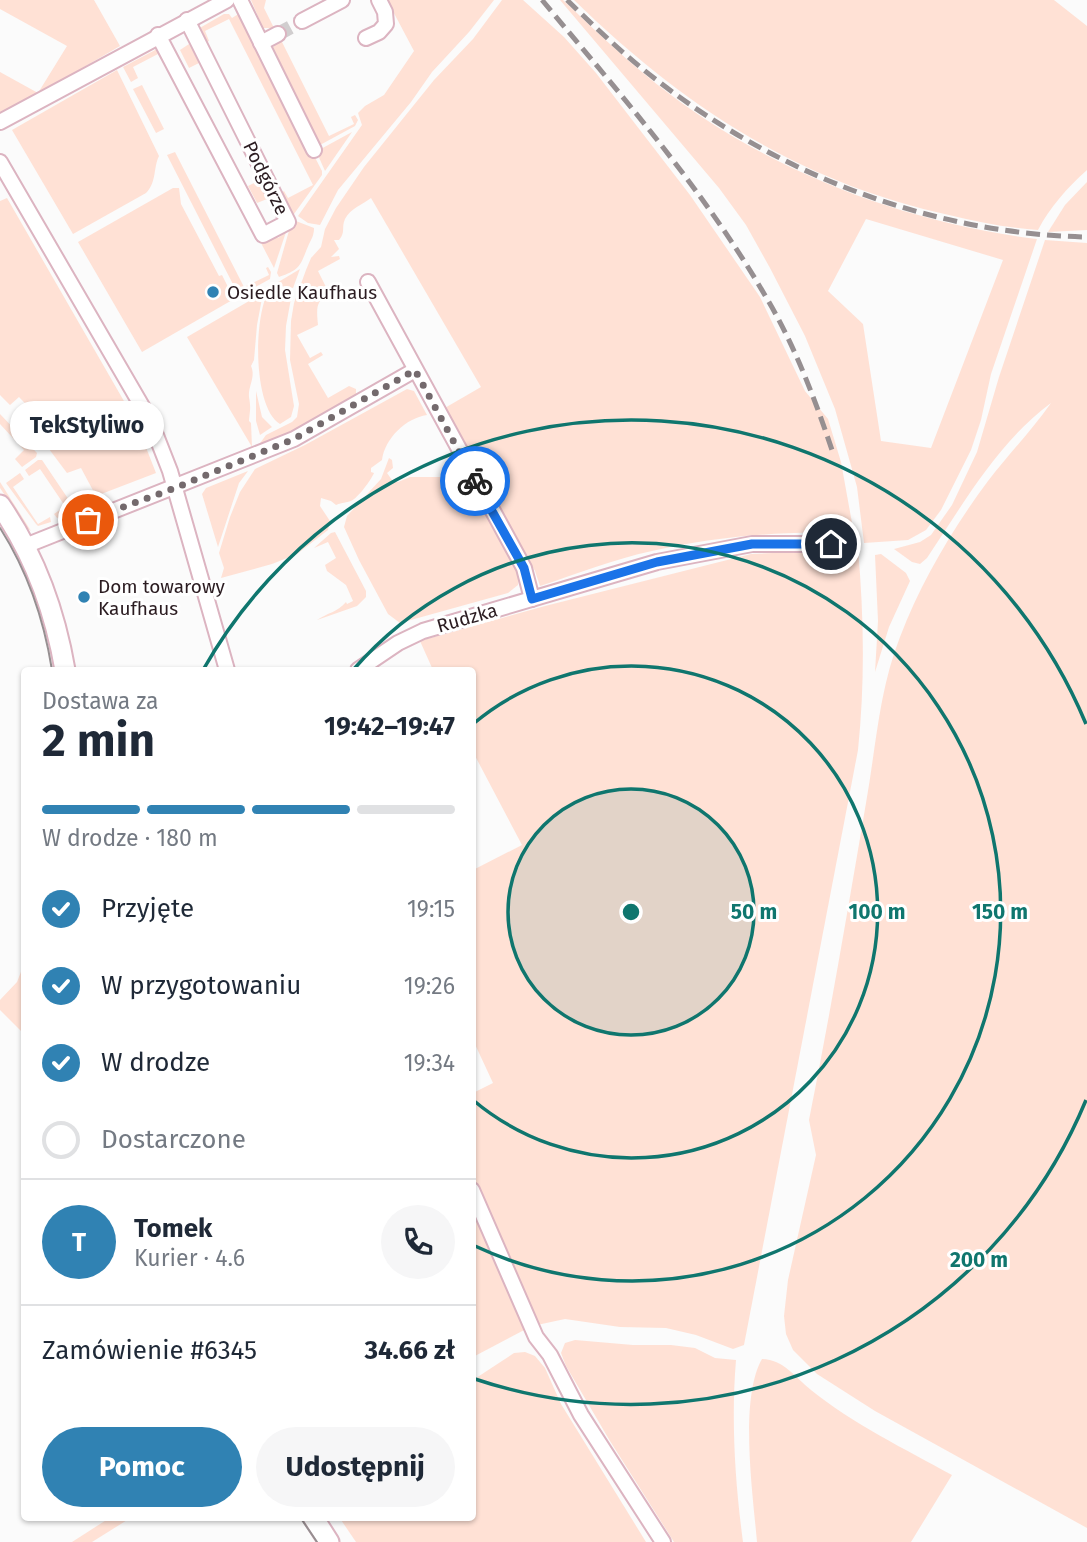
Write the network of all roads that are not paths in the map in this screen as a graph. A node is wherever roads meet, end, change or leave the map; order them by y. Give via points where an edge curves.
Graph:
1 (227, 0) edge
2 (240, 0) edge
3 (342, 0) edge
4 (379, 0) edge
5 (187, 20) junction
6 (302, 21) tunnel mouth
7 (278, 34) tunnel mouth
8 (159, 35) junction
9 (366, 38) dead end
10 (261, 43) junction
11 (0, 122) edge
12 (314, 150) dead end
13 (0, 162) edge
14 (368, 282) dead end
15 (415, 370) junction
16 (175, 488) junction
17 (0, 505) edge
18 (831, 544) dead end
19 (25, 546) junction
20 (532, 599) junction
21 (64, 667) edge
22 (226, 667) edge
23 (363, 667) edge
24 (476, 1198) edge
25 (316, 1521) edge
26 (329, 1542) edge
27 (663, 1542) edge

1 - 5 street
2 - 10 street
3 - 6 street
4 - 9 street via 386,23
5 - 8 street
5 - 8 street, Podgórze via 288,222 264,235
7 - 10 street
8 - 11 street
10 - 12 street
13 - 16 street via 142,404
14 - 15 street
15 - 16 street via 302,435
15 - 20 street via 524,568
16 - 19 street
16 - 22 street
17 - 19 street
18 - 20 street, Rudzka via 752,544 657,562
19 - 21 street via 55,625
20 - 23 street, Rudzka via 408,637
24 - 27 street via 536,1337
25 - 26 street

